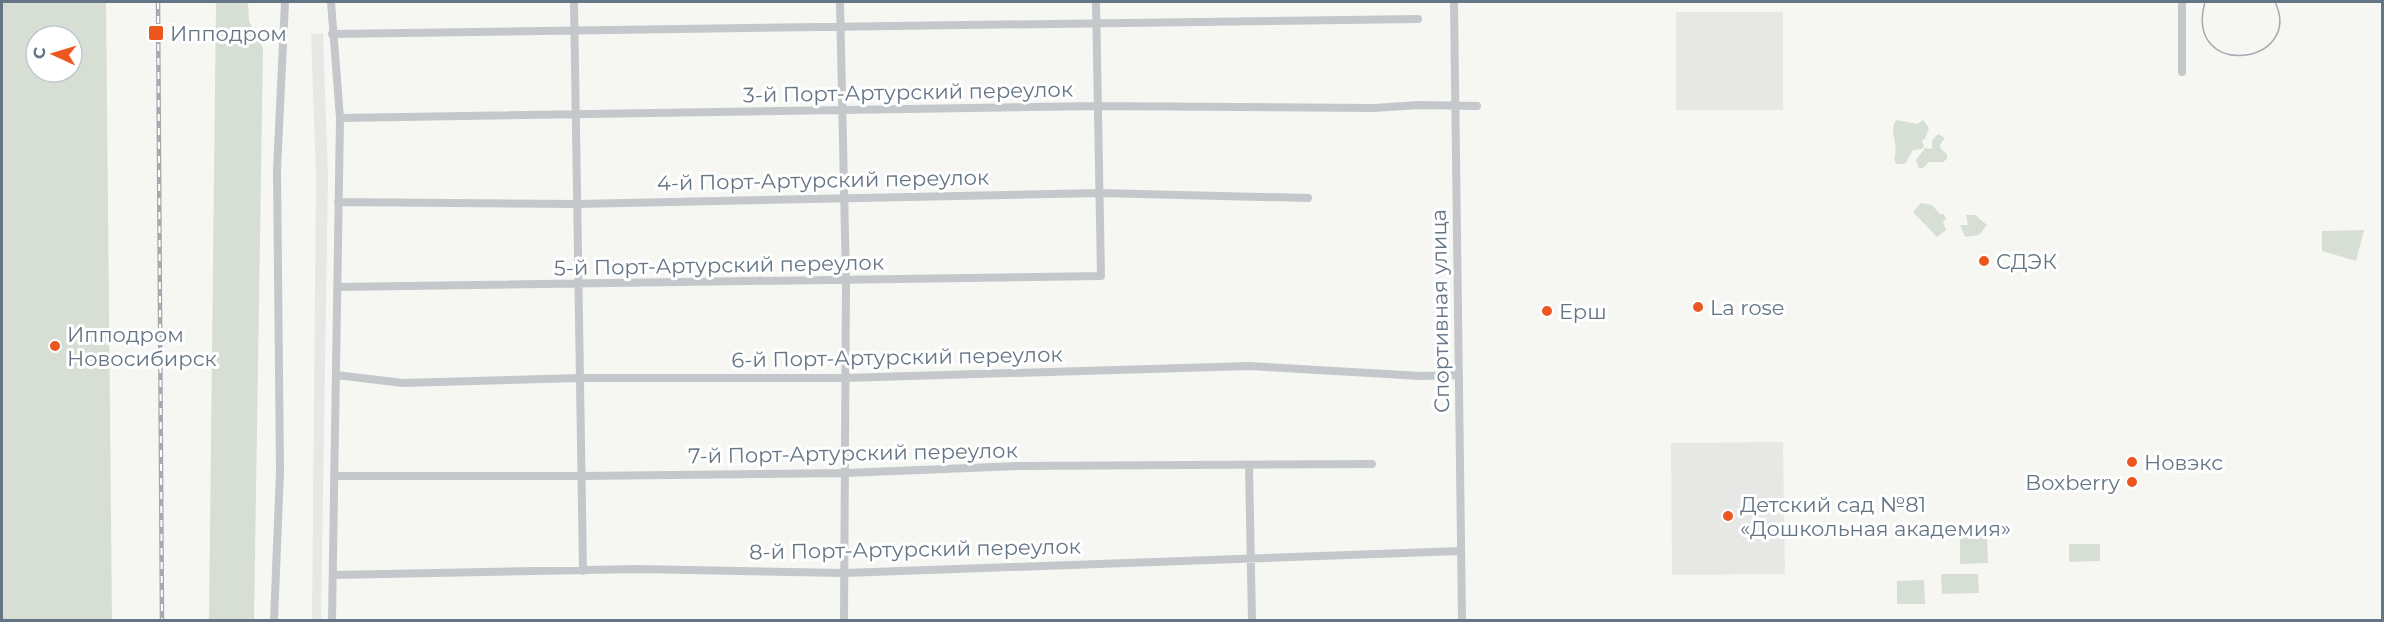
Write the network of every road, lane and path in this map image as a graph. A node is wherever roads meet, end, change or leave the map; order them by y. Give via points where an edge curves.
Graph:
1 (285, 2) edge
2 (331, 2) edge
3 (574, 2) edge
4 (840, 2) edge
5 (1096, 2) edge
6 (1454, 2) edge
7 (2182, 2) edge
8 (1418, 20) dead end
9 (1097, 21) junction
10 (841, 27) junction
11 (575, 32) junction
12 (332, 34) junction
13 (2182, 72) dead end
14 (1098, 106) junction
15 (1456, 106) junction
16 (1477, 106) dead end
17 (842, 111) junction
18 (577, 116) junction
19 (340, 118) junction
20 (1099, 193) junction
21 (844, 198) junction
22 (1308, 198) dead end
23 (339, 202) junction
24 (577, 204) junction
25 (846, 281) junction
26 (579, 284) junction
27 (337, 286) junction
28 (336, 375) junction
29 (1459, 375) junction
30 (580, 378) junction
31 (844, 378) junction
32 (1372, 464) dead end
33 (1249, 465) junction
34 (846, 473) junction
35 (334, 476) junction
36 (582, 476) junction
37 (1461, 550) junction
38 (1251, 558) junction
39 (583, 571) junction
40 (845, 573) junction
41 (333, 574) junction
42 (274, 621) edge
43 (332, 621) edge
44 (844, 621) edge
45 (1252, 621) edge
46 (1462, 621) edge

1 - 42 street via 276,178 280,471
2 - 12 street
3 - 11 street
4 - 10 street
5 - 9 street
6 - 15 street, Спортивная улица
7 - 13 street
8 - 9 street
9 - 10 street
9 - 14 street
10 - 11 street
10 - 17 street
11 - 12 street
11 - 18 street
12 - 19 street
14 - 15 street, 3-й Порт-Артурский переулок
14 - 17 street, 3-й Порт-Артурский переулок
14 - 20 street
15 - 16 street, 3-й Порт-Артурский переулок
15 - 29 street, Спортивная улица
17 - 18 street, 3-й Порт-Артурский переулок
17 - 21 street
18 - 19 street, 3-й Порт-Артурский переулок
18 - 24 street
19 - 23 street
20 - 21 street, 4-й Порт-Артурский переулок
20 - 22 street, 4-й Порт-Артурский переулок
20 - 25 street, 5-й Порт-Артурский переулок via 1101,276
21 - 24 street, 4-й Порт-Артурский переулок
21 - 25 street
23 - 24 street, 4-й Порт-Артурский переулок
23 - 27 street
24 - 26 street
25 - 26 street, 5-й Порт-Артурский переулок
25 - 31 street
26 - 27 street, 5-й Порт-Артурский переулок
26 - 30 street
27 - 28 street
28 - 30 street, 6-й Порт-Артурский переулок via 403,383
28 - 35 street
29 - 31 street, 6-й Порт-Артурский переулок via 1249,366
29 - 37 street, Спортивная улица
30 - 31 street, 6-й Порт-Артурский переулок
30 - 36 street
31 - 34 street
32 - 33 street, 7-й Порт-Артурский переулок
33 - 34 street, 7-й Порт-Артурский переулок via 1018,466
33 - 38 street
34 - 36 street, 7-й Порт-Артурский переулок
34 - 40 street
35 - 36 street, 7-й Порт-Артурский переулок
35 - 41 street
36 - 39 street
37 - 38 street, 8-й Порт-Артурский переулок
37 - 46 street, Спортивная улица
38 - 40 street, 8-й Порт-Артурский переулок
38 - 45 street
39 - 40 street, 8-й Порт-Артурский переулок
39 - 41 street, 8-й Порт-Артурский переулок
40 - 44 street
41 - 43 street

